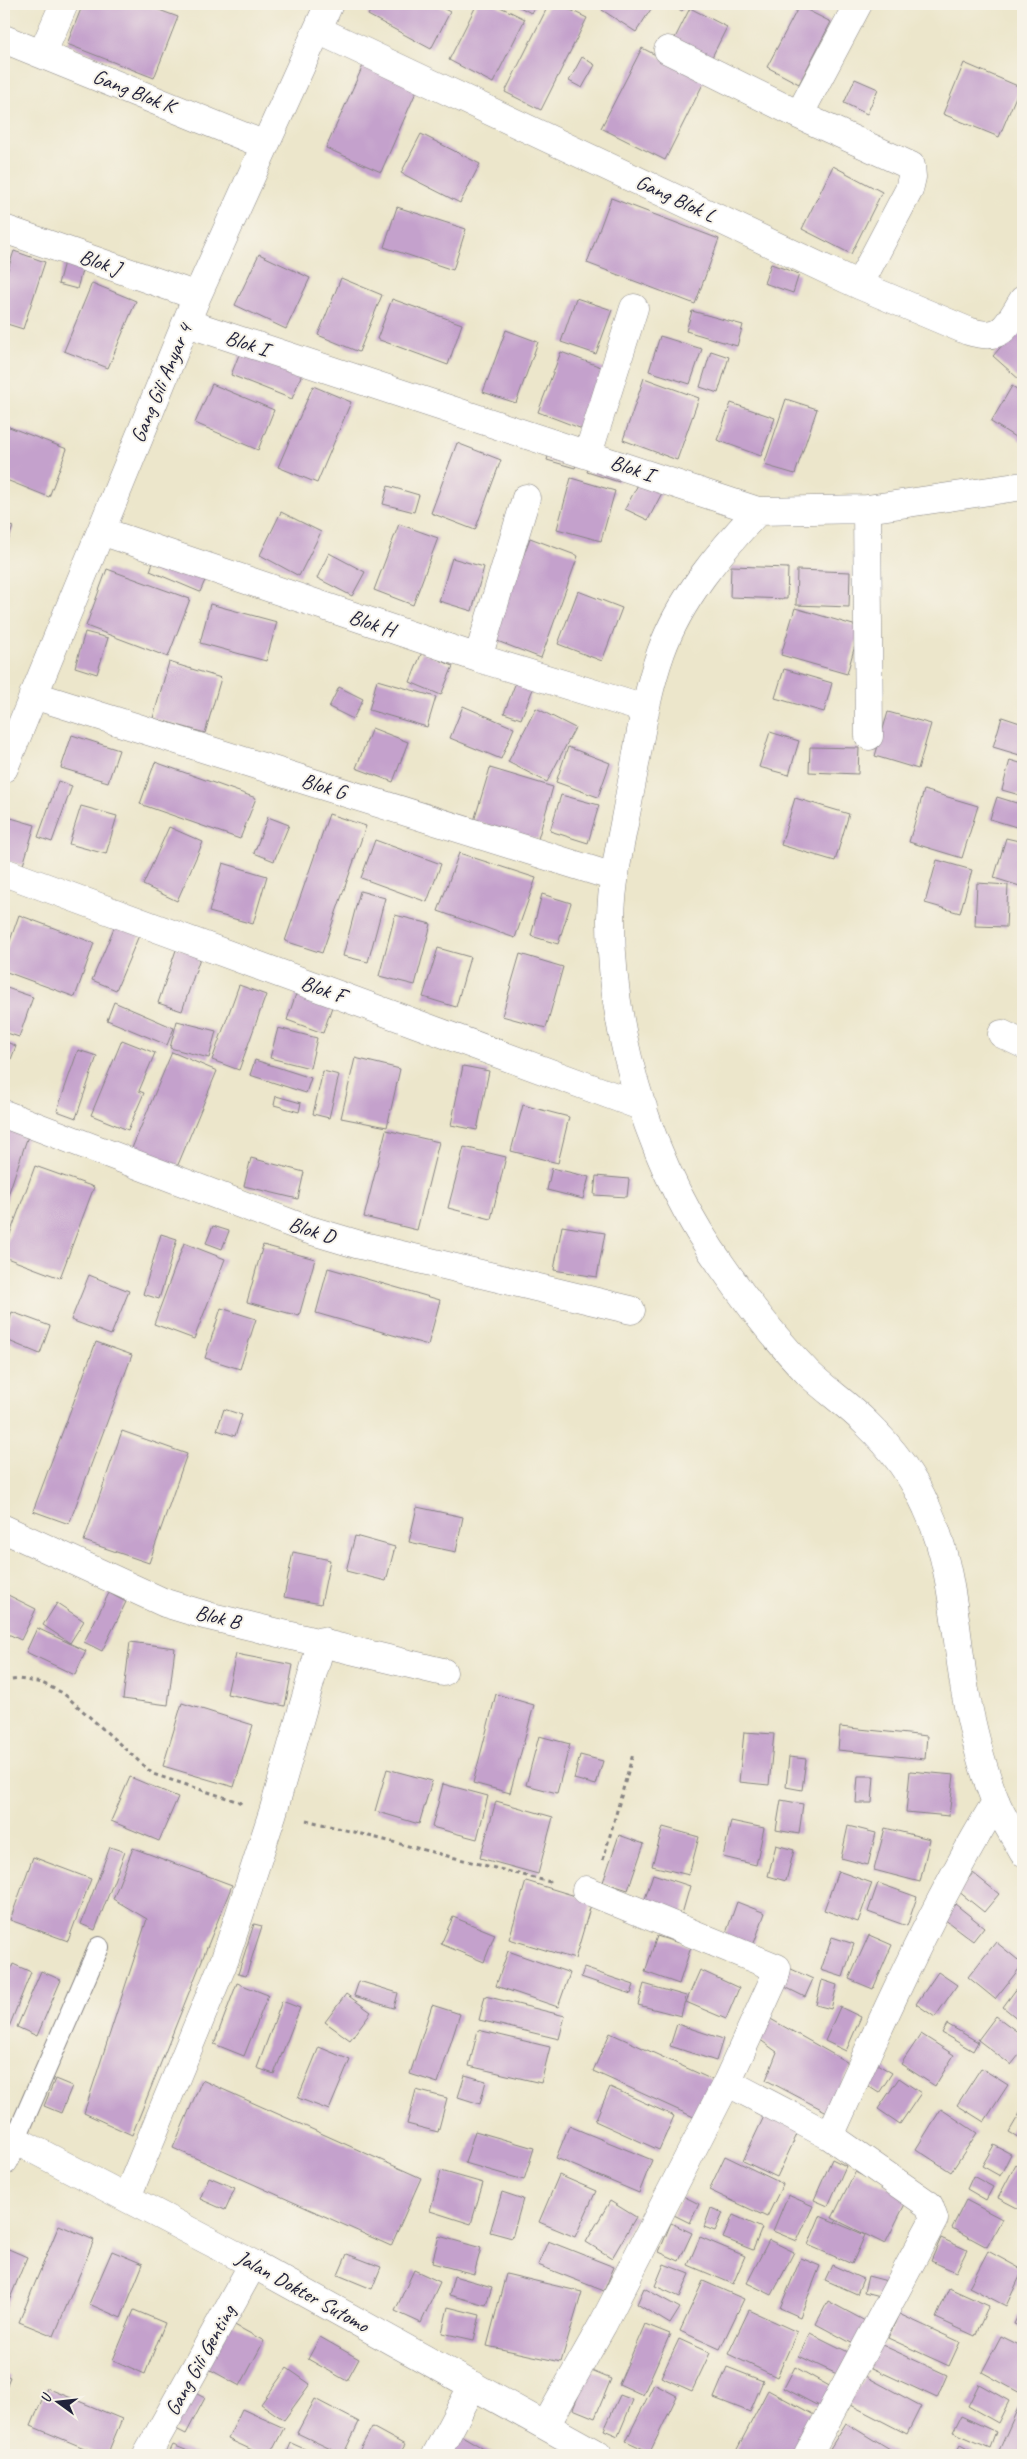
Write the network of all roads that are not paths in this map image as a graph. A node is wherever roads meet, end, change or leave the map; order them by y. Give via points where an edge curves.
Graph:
1 (64, 4) edge
2 (329, 4) edge
3 (858, 4) edge
4 (318, 30) junction
5 (4, 39) edge
6 (668, 50) dead end
7 (42, 54) junction
8 (799, 115) junction
9 (265, 145) junction
10 (4, 229) edge
11 (859, 285) junction
12 (197, 296) junction
13 (1023, 300) edge
14 (634, 308) dead end
15 (187, 324) junction
16 (588, 454) junction
17 (1023, 486) edge
18 (526, 498) dead end
19 (867, 510) junction
20 (758, 511) junction
21 (101, 531) junction
22 (478, 658) junction
23 (33, 695) junction
24 (645, 709) junction
25 (869, 736) dead end
26 (4, 768) edge
27 (4, 872) edge
28 (614, 877) junction
29 (643, 1107) junction
30 (4, 1114) edge
31 (631, 1310) dead end
32 (4, 1528) edge
33 (322, 1641) junction
34 (443, 1672) dead end
35 (996, 1802) junction
36 (1023, 1852) edge
37 (586, 1890) road end
38 (99, 1947) dead end
39 (727, 2082) junction
40 (830, 2136) junction
41 (8, 2145) edge
42 (127, 2197) junction
43 (253, 2264) junction
44 (473, 2385) junction
45 (546, 2426) junction
46 (147, 2455) edge
47 (436, 2455) edge
48 (598, 2455) edge
49 (808, 2455) edge

1 - 7 street
2 - 4 street, Gang Gili Anyar 4
3 - 8 street
4 - 9 street, Gang Gili Anyar 4
4 - 11 street, Gang Blok L
5 - 7 street, Gang Blok K
6 - 8 street
7 - 9 street, Gang Blok K
8 - 11 street via 911,166 909,190
9 - 12 street, Gang Gili Anyar 4
10 - 12 street, Blok J
11 - 13 street, Gang Blok L via 983,336 1004,331
12 - 15 street, Gang Gili Anyar 4
14 - 16 street
15 - 16 street, Blok I
15 - 21 street, Gang Gili Anyar 4
16 - 20 street, Blok I
17 - 19 street, Blok I
18 - 22 street
19 - 20 street, Blok I
19 - 25 street
20 - 24 street via 709,568 683,609 662,651
21 - 22 street, Blok H
21 - 23 street, Gang Gili Anyar 4
22 - 24 street, Blok H
23 - 26 street, Gang Gili Anyar 4
23 - 28 street, Blok G
24 - 28 street
27 - 29 street, Blok F
28 - 29 street via 611,915 615,992
29 - 35 street via 663,1164 699,1236 754,1310 809,1374 889,1447 909,1474 927,1508 942,1550 978,1750
30 - 31 street, Blok D via 306,1228 360,1245
32 - 33 street, Blok B via 165,1603 208,1616
33 - 34 street, Blok B
33 - 42 street via 273,1812 225,1959
35 - 36 street
35 - 40 street via 934,1911
37 - 39 street via 777,1968
38 - 41 lane
39 - 40 street
39 - 45 street via 603,2324
40 - 49 street via 929,2205 934,2219
41 - 42 street, Jalan Dokter Sutomo
42 - 43 street, Jalan Dokter Sutomo
43 - 44 street, Jalan Dokter Sutomo
43 - 46 street, Gang Gili Genting
44 - 45 street, Jalan Dokter Sutomo
44 - 47 street
45 - 48 street, Jalan Dokter Sutomo

